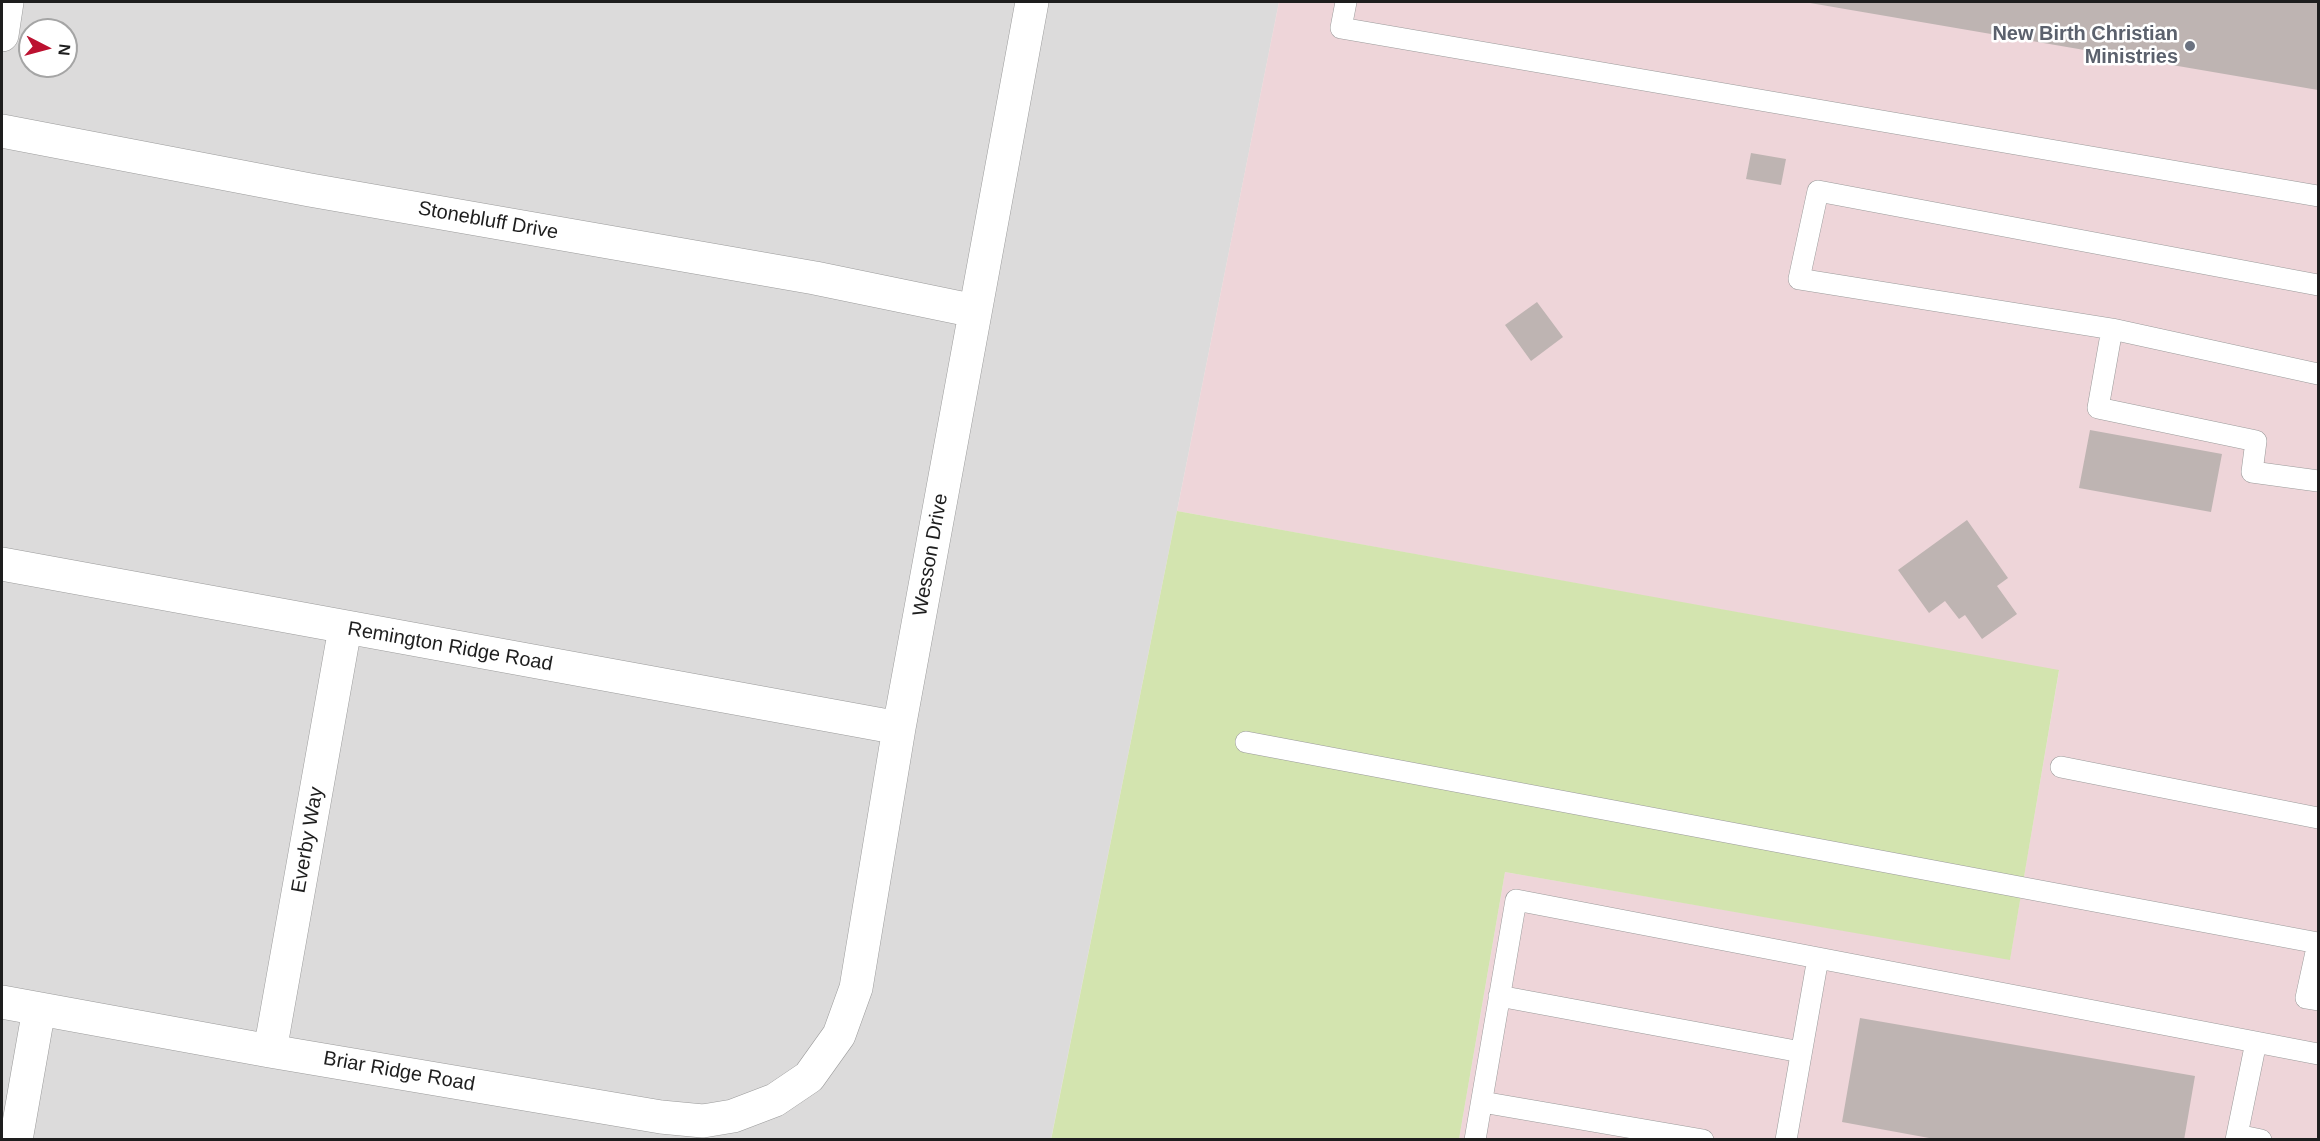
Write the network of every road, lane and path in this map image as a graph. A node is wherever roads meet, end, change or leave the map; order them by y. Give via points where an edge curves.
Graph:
1 (7, 2) edge
2 (1032, 2) edge
3 (1346, 2) edge
4 (2, 35) edge
5 (2, 130) edge
6 (2319, 196) edge
7 (2319, 285) edge
8 (975, 311) junction
9 (2112, 329) junction
10 (2319, 374) edge
11 (2319, 482) edge
12 (2, 564) edge
13 (345, 628) junction
14 (899, 728) junction
15 (1246, 742) dead end
16 (2061, 767) dead end
17 (2319, 818) edge
18 (1818, 958) junction
19 (1499, 996) junction
20 (2319, 1000) edge
21 (2, 1002) edge
22 (39, 1009) junction
23 (2256, 1042) junction
24 (270, 1051) junction
25 (1801, 1052) junction
26 (2319, 1054) edge
27 (792, 1089) joint
28 (1482, 1102) junction
29 (2236, 1137) edge
30 (16, 1140) edge
31 (1475, 1140) edge
32 (1703, 1140) edge
33 (1786, 1140) edge
34 (2261, 1140) edge

1 - 4 street
2 - 8 street, Wesson Drive
3 - 6 lane via 1341,28
5 - 8 street, Stonebluff Drive via 310,190 815,278
7 - 9 lane via 1818,191 1799,279
8 - 14 street, Wesson Drive
9 - 10 lane
9 - 11 lane via 2098,408 2256,441 2252,472
12 - 13 street, Remington Ridge Road
13 - 14 street, Remington Ridge Road
13 - 24 street, Everby Way
14 - 27 street, Wesson Drive via 850,1009 831,1047 808,1077
15 - 20 lane via 2318,943 2306,998
16 - 17 lane
18 - 19 lane via 1516,900
18 - 23 lane
18 - 25 lane
19 - 25 lane
19 - 28 lane
21 - 22 street, Briar Ridge Road
22 - 24 street, Briar Ridge Road
22 - 30 street
23 - 26 lane
23 - 29 lane
24 - 27 street, Briar Ridge Road via 703,1121 733,1116
25 - 33 lane
28 - 31 lane
28 - 32 lane
29 - 34 lane

